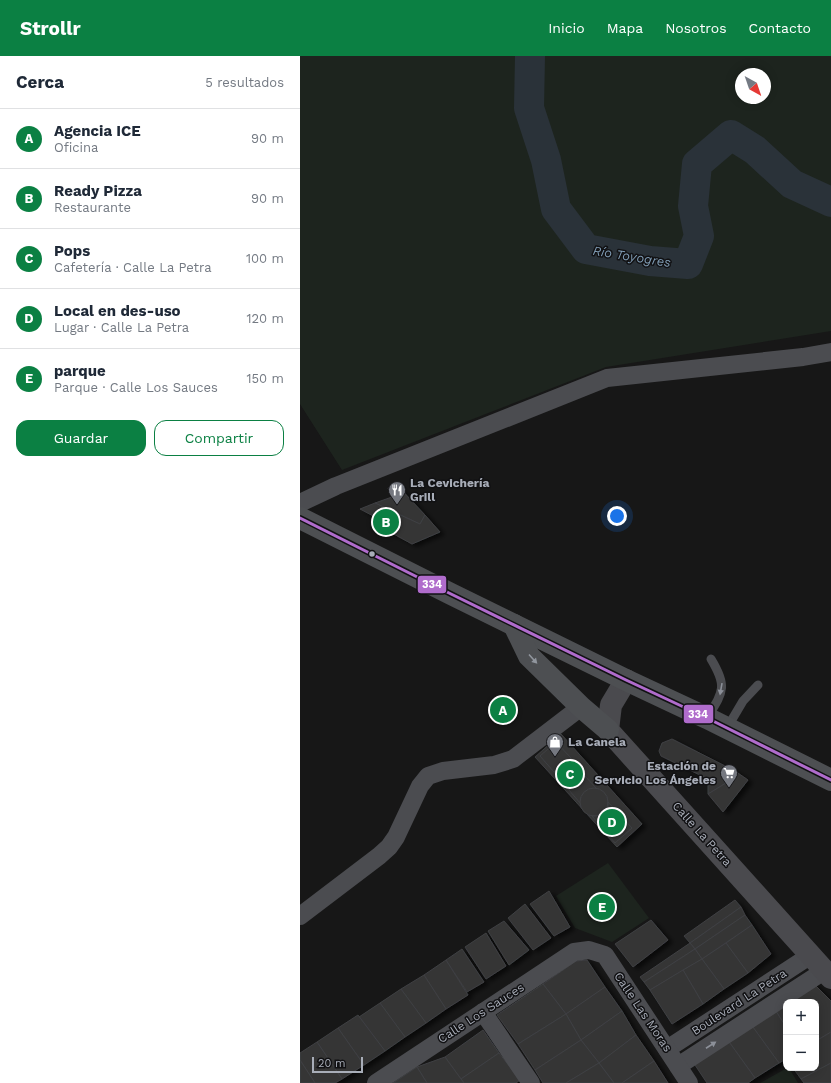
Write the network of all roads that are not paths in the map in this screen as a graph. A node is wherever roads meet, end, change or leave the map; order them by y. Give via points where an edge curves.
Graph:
1 (831, 352) edge
2 (300, 503) edge
3 (300, 518) edge
4 (514, 625) junction
5 (711, 659) dead end
6 (626, 680) junction
7 (758, 685) dead end
8 (581, 707) junction
9 (707, 718) junction
10 (727, 728) junction
11 (608, 730) junction
12 (831, 780) edge
13 (300, 916) edge
14 (589, 950) joint
15 (822, 968) edge
16 (483, 1012) junction
17 (667, 1049) junction
18 (678, 1066) junction
19 (376, 1083) edge
20 (531, 1083) edge
21 (689, 1083) edge

1 - 2 street via 607,378 343,483
3 - 4 main road
4 - 6 main road
4 -> 8 main road via 529,656
5 -> 9 lane via 719,671 723,688
6 - 9 main road
6 - 11 street via 611,705
7 - 10 lane via 743,701
8 - 11 main road
8 - 13 street via 513,759 494,765 443,771 428,776 420,786 389,847
9 - 10 main road
10 - 12 main road
11 - 15 street, Calle La Petra
14 - 16 street, Calle Los Sauces via 574,952
14 - 17 street, Calle Las Moras via 605,955
15 - 17 street, Boulevard La Petra
18 -> 15 street, Boulevard La Petra
16 - 19 street, Calle Los Sauces
16 - 20 street
17 - 18 street, Calle Las Moras
18 - 21 street, Calle Las Moras

